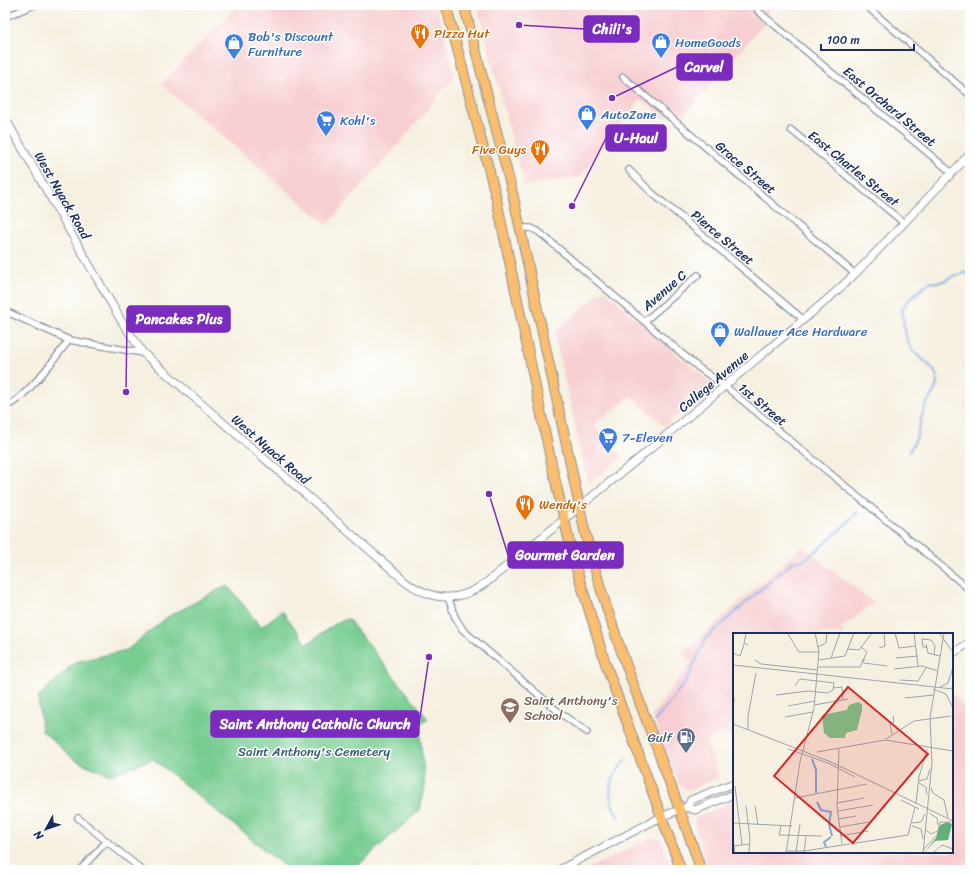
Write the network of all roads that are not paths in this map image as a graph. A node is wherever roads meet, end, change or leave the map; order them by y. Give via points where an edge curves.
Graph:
1 (34, 5) edge
2 (446, 5) edge
3 (464, 5) edge
4 (865, 5) edge
5 (758, 11) dead end
6 (5, 17) edge
7 (623, 78) dead end
8 (970, 95) edge
9 (5, 118) edge
10 (791, 130) dead end
11 (970, 154) edge
12 (629, 170) dead end
13 (952, 173) junction
14 (904, 223) junction
15 (520, 228) junction
16 (855, 274) junction
17 (698, 275) dead end
18 (5, 311) edge
19 (804, 320) junction
20 (645, 321) junction
21 (69, 340) junction
22 (143, 352) junction
23 (725, 386) junction
24 (5, 406) edge
25 (579, 507) junction
26 (564, 520) junction
27 (970, 590) edge
28 (448, 597) junction
29 (970, 642) edge
30 (953, 653) edge
31 (587, 732) dead end
32 (733, 782) edge
33 (733, 794) edge
34 (684, 808) junction
35 (663, 816) junction
36 (78, 818) dead end
37 (106, 841) junction
38 (80, 870) edge
39 (142, 870) edge
40 (559, 870) edge
41 (681, 870) edge
42 (701, 870) edge

1 - 6 street
2 - 26 main road via 496,197
3 - 15 main road
4 - 8 street
5 - 13 street, East Orchard Street
7 - 16 street, Grace Street
9 - 22 street, West Nyack Road via 122,322
10 - 14 street, East Charles Street
11 - 13 street, College Avenue
12 - 19 street, Pierce Street via 651,192
13 - 14 street, College Avenue
14 - 16 street, College Avenue
15 - 20 street, 1st Street via 531,228 539,232
15 - 25 main road
16 - 19 street, College Avenue
17 - 20 street, Avenue C
18 - 21 street
19 - 23 street, College Avenue
20 - 23 street, 1st Street via 699,368
21 - 22 street
21 - 24 street via 27,390 13,404
22 - 28 street, West Nyack Road via 408,582 425,593
23 - 25 street, College Avenue
23 - 27 street, 1st Street
25 - 26 street, College Avenue
25 - 34 main road via 611,624
26 - 28 street, College Avenue via 475,590 461,596
26 - 35 main road via 581,588 601,651
28 - 31 street via 463,630 560,713
29 - 30 street
32 - 34 street via 691,800
33 - 34 street via 695,810
34 - 35 street
34 - 42 main road
35 - 40 street
35 - 41 main road
36 - 37 street
37 - 38 street
37 - 39 street

